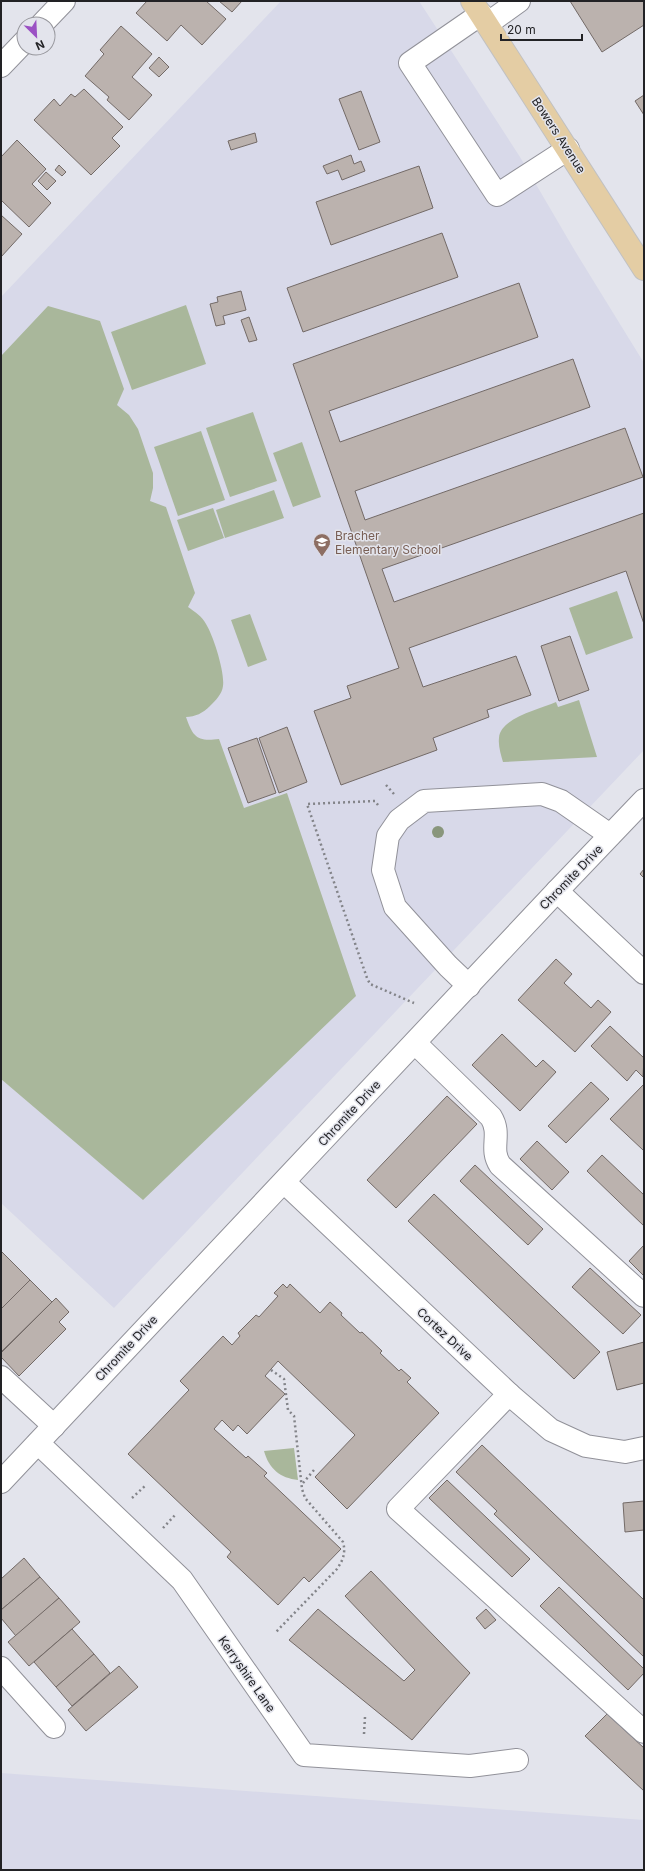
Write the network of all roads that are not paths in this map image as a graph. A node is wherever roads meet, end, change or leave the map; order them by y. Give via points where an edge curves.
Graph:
1 (64, 1) edge
2 (518, 1) edge
3 (480, 13) edge
4 (50, 16) edge
5 (16, 50) edge
6 (1, 66) edge
7 (568, 149) junction
8 (644, 269) edge
9 (644, 800) edge
10 (610, 835) junction
11 (557, 891) junction
12 (644, 972) edge
13 (469, 986) junction
14 (415, 1043) junction
15 (284, 1182) junction
16 (644, 1296) edge
17 (1, 1377) edge
18 (508, 1394) junction
19 (54, 1426) junction
20 (38, 1443) junction
21 (634, 1450) edge
22 (1, 1482) edge
23 (1, 1668) edge
24 (54, 1727) dead end
25 (644, 1732) edge
26 (517, 1760) dead end

1 - 4 street
2 - 3 street
3 - 7 main road, Bowers Avenue
3 - 7 street via 410,62 497,194
5 - 6 street
7 - 8 main road, Bowers Avenue
9 - 10 street, Chromite Drive
10 - 11 street, Chromite Drive
10 - 13 street via 561,801 542,794 424,801 399,820 388,836 383,870 395,907
11 - 12 street
11 - 13 street, Chromite Drive
13 - 14 street, Chromite Drive
14 - 15 street, Chromite Drive
14 - 16 street via 491,1117 497,1131 495,1157 500,1165
15 - 18 street, Cortez Drive
15 - 19 street, Chromite Drive
17 - 19 street
18 - 21 street, Cortez Drive via 551,1430 586,1446
18 - 25 street via 398,1509
19 - 20 street, Chromite Drive
20 - 22 street, Chromite Drive
20 - 26 street, Kerryshire Lane via 182,1580 304,1755 470,1766
23 - 24 street

